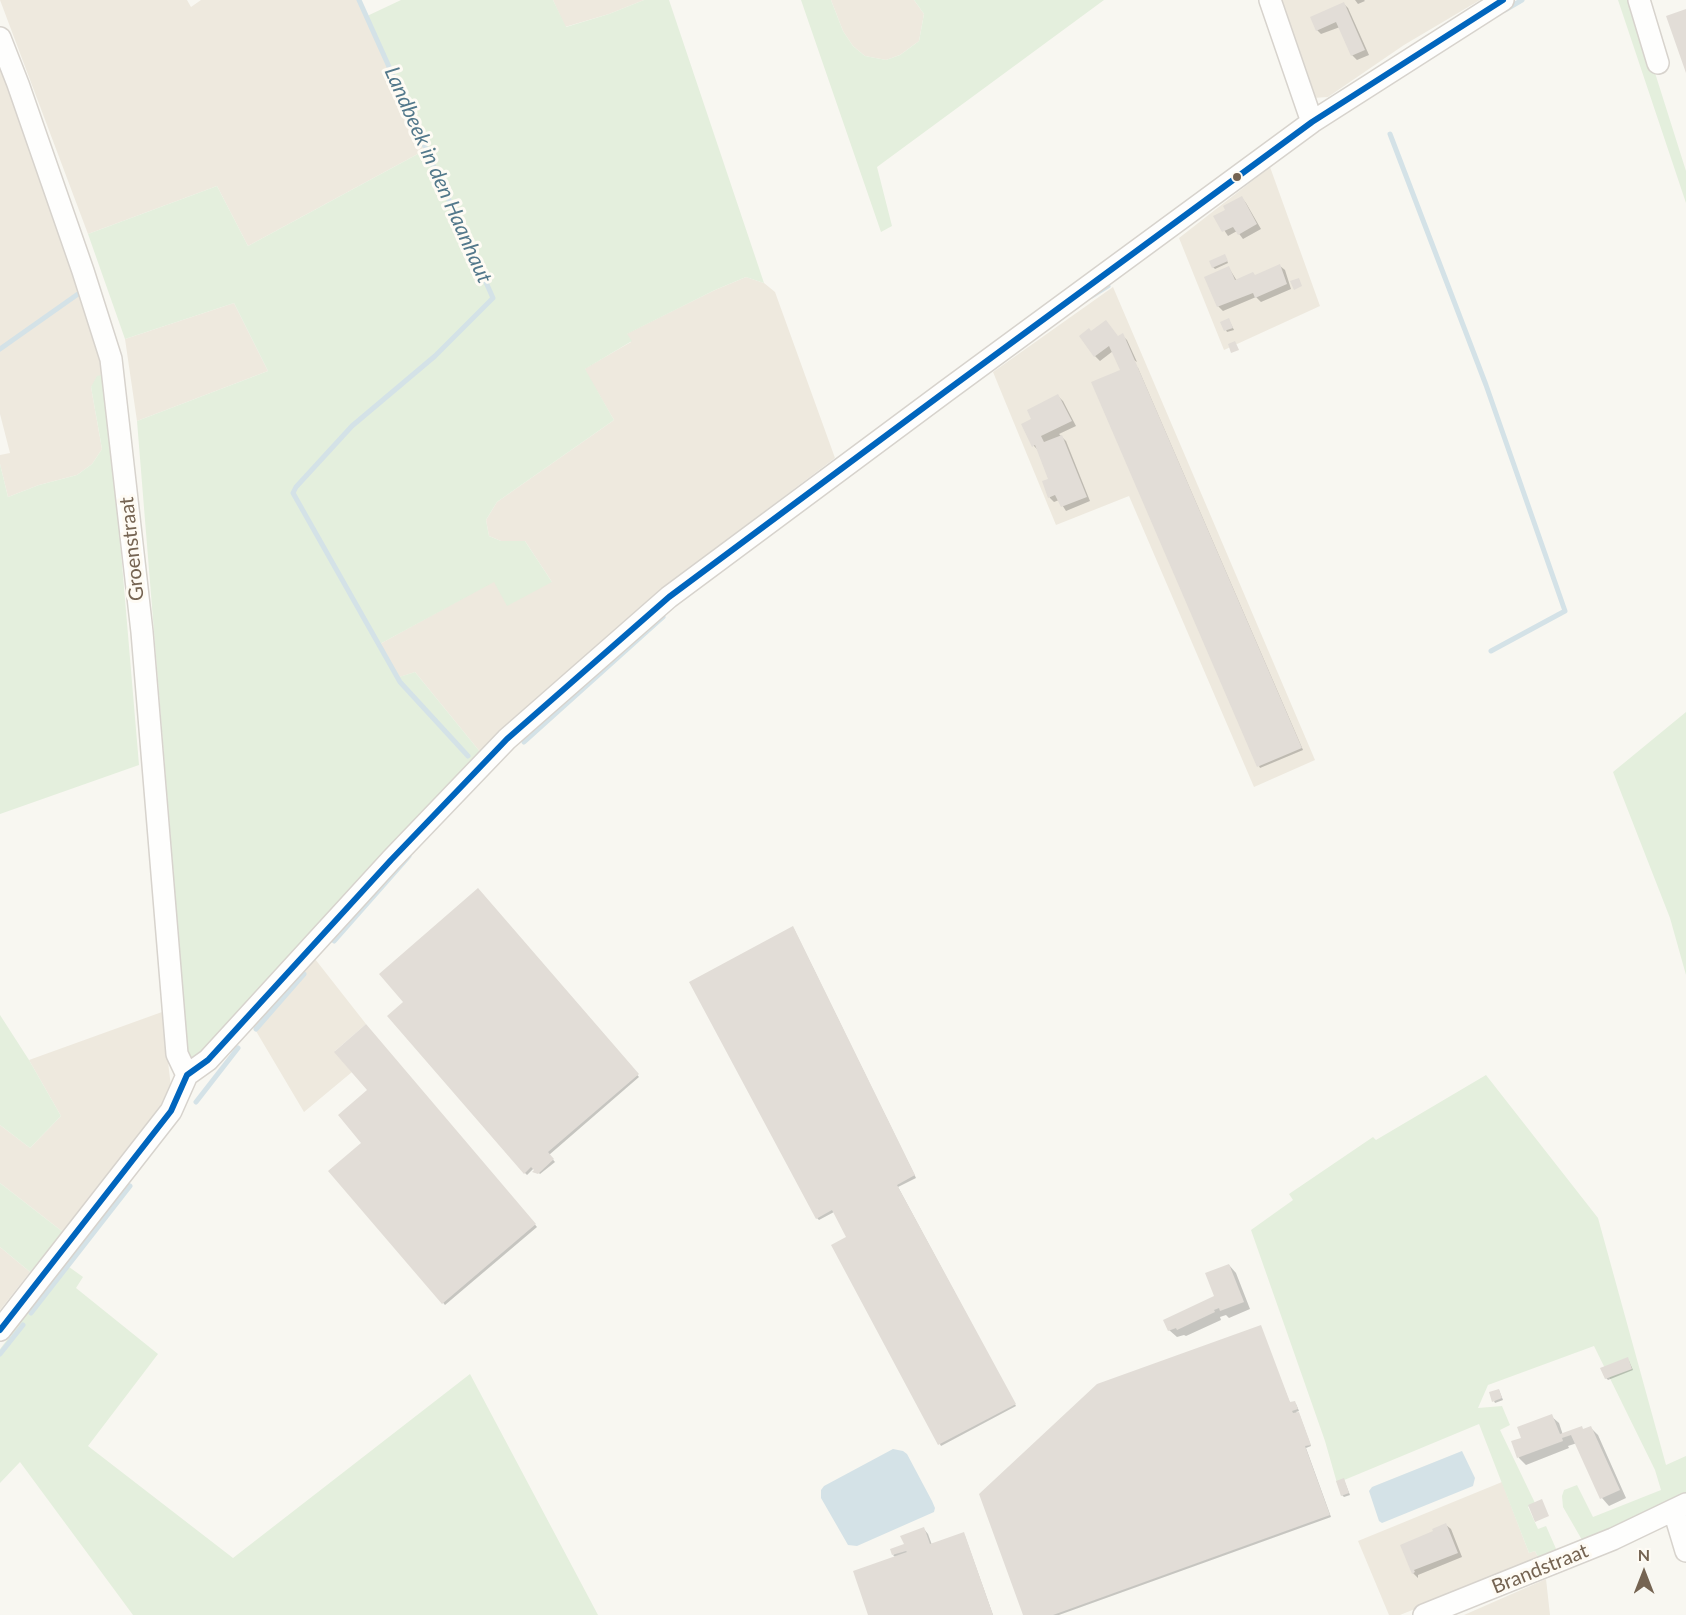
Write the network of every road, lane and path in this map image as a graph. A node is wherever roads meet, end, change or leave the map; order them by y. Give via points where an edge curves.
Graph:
1 (1270, 0) edge
2 (1503, 0) edge
3 (1639, 0) edge
4 (0, 38) edge
5 (1658, 63) dead end
6 (1312, 122) junction
7 (187, 1075) junction
8 (0, 1330) edge
9 (1680, 1508) edge
10 (1686, 1551) edge
11 (1424, 1615) edge

1 - 6 street
2 - 6 street
3 - 5 street
4 - 7 street, Groenstraat via 80,260 111,359 142,632 177,1054
6 - 7 street via 669,597 507,739 208,1060
7 - 8 street via 171,1112
9 - 10 street
9 - 11 street, Brandstraat

